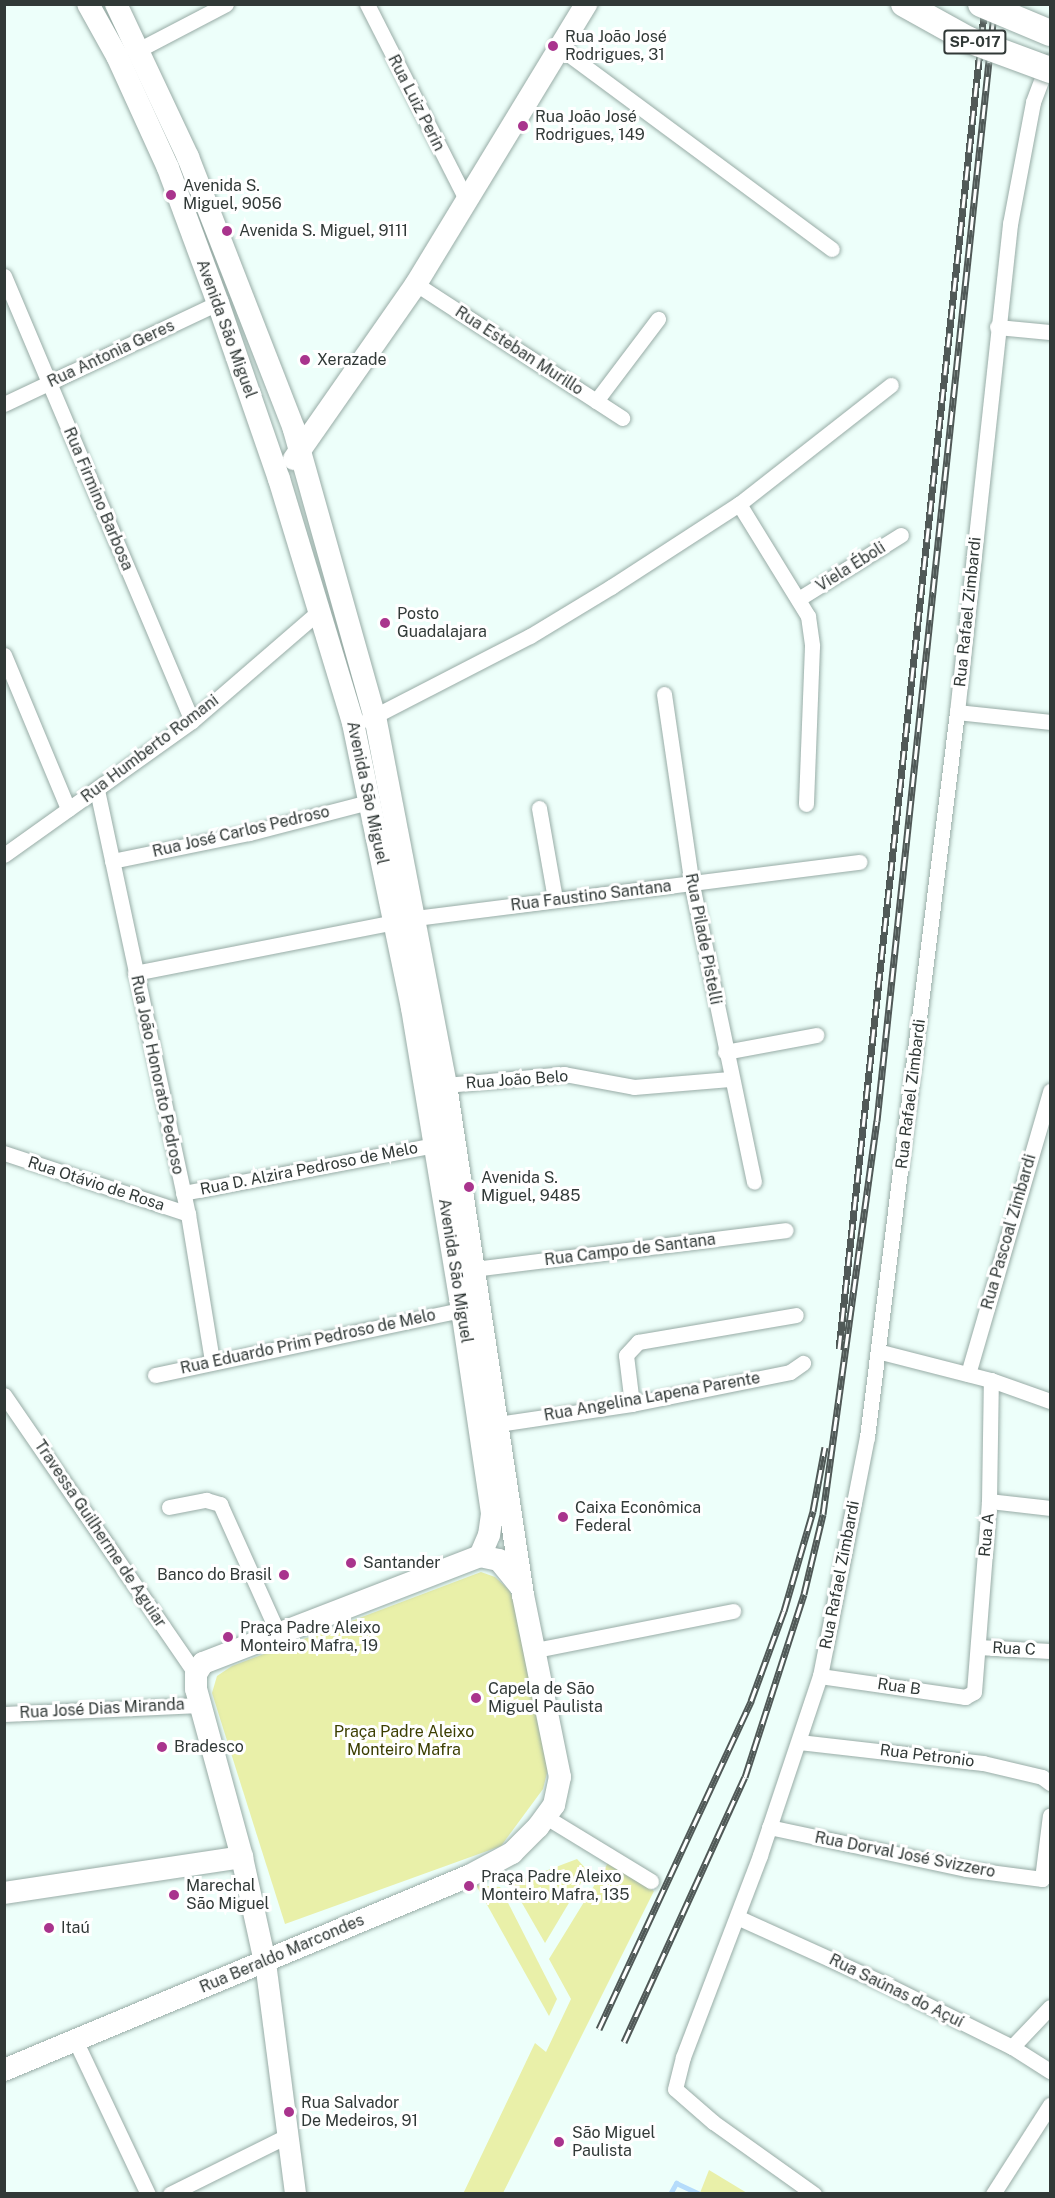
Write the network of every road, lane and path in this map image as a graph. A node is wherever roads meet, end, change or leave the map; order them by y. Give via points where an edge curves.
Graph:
1 (88, 4) edge
2 (116, 4) edge
3 (226, 4) edge
4 (367, 4) edge
5 (586, 4) edge
6 (904, 4) edge
7 (981, 4) edge
8 (1050, 33) edge
9 (560, 48) junction
10 (140, 49) junction
11 (1050, 57) edge
12 (1050, 70) edge
13 (467, 201) junction
14 (832, 249) dead end
15 (4, 276) edge
16 (416, 284) junction
17 (218, 303) junction
18 (658, 319) dead end
19 (997, 327) junction
20 (1050, 332) edge
21 (49, 384) junction
22 (891, 385) dead end
23 (596, 401) junction
24 (4, 404) edge
25 (622, 418) dead end
26 (300, 451) junction
27 (279, 479) junction
28 (739, 504) junction
29 (901, 536) dead end
30 (800, 598) junction
31 (317, 613) junction
32 (4, 655) edge
33 (664, 694) dead end
34 (957, 712) junction
35 (375, 718) junction
36 (192, 721) junction
37 (1050, 722) edge
38 (353, 723) junction
39 (96, 790) junction
40 (369, 802) junction
41 (806, 804) dead end
42 (539, 808) dead end
43 (68, 809) junction
44 (4, 855) edge
45 (112, 861) junction
46 (859, 862) dead end
47 (692, 885) junction
48 (555, 899) junction
49 (405, 920) junction
50 (135, 973) junction
51 (816, 1035) dead end
52 (725, 1052) junction
53 (730, 1079) junction
54 (446, 1086) junction
55 (1050, 1091) edge
56 (435, 1145) junction
57 (4, 1153) edge
58 (754, 1182) dead end
59 (183, 1193) junction
60 (188, 1214) junction
61 (786, 1230) dead end
62 (474, 1269) junction
63 (462, 1310) junction
64 (796, 1315) dead end
65 (881, 1352) junction
66 (212, 1361) junction
67 (803, 1364) dead end
68 (968, 1374) junction
69 (155, 1375) dead end
70 (991, 1380) junction
71 (4, 1395) edge
72 (1050, 1401) edge
73 (632, 1404) junction
74 (498, 1424) junction
75 (989, 1501) junction
76 (169, 1508) dead end
77 (1050, 1508) edge
78 (480, 1556) junction
79 (523, 1595) junction
80 (733, 1611) dead end
81 (278, 1633) junction
82 (978, 1647) junction
83 (536, 1650) junction
84 (1050, 1651) edge
85 (196, 1674) junction
86 (820, 1676) junction
87 (975, 1689) joint
88 (200, 1705) junction
89 (4, 1714) edge
90 (800, 1742) junction
91 (1050, 1783) edge
92 (1050, 1815) edge
93 (546, 1817) junction
94 (769, 1827) junction
95 (242, 1857) junction
96 (651, 1881) dead end
97 (4, 1893) edge
98 (739, 1917) junction
99 (265, 1962) junction
100 (1050, 2007) edge
101 (76, 2042) junction
102 (1012, 2048) junction
103 (4, 2070) edge
104 (1050, 2071) edge
105 (1050, 2105) edge
106 (285, 2137) junction
107 (148, 2193) edge
108 (170, 2193) edge
109 (295, 2193) edge
110 (814, 2193) edge
111 (993, 2193) edge

1 - 17 main road, Avenida São Miguel via 117,56 168,168
2 - 10 main road, Avenida São Miguel
3 - 10 street
4 - 13 street, Rua Luiz Perin
5 - 9 main road
6 - 12 highway, SP-017, bridge via 969,40
7 - 8 highway, SP-017, bridge
9 - 13 main road
9 - 14 street
10 - 26 main road, Avenida São Miguel via 230,257
11 - 19 street, Rua Rafael Zimbardi via 1033,102 1010,224
13 - 16 main road
15 - 21 street, Rua Firmino Barbosa
16 - 23 street, Rua Esteban Murillo
16 - 26 main road
17 - 21 street, Rua Antonia Geres
17 - 27 main road, Avenida São Miguel
18 - 23 street
19 - 20 street
19 - 34 street, Rua Rafael Zimbardi
21 - 24 street, Rua Antonia Geres
21 - 36 street, Rua Firmino Barbosa
22 - 28 street
23 - 25 street, Rua Esteban Murillo
26 - 27 main road
26 - 35 main road, Avenida São Miguel
27 - 31 main road, Avenida São Miguel
28 - 30 street
28 - 35 street via 530,636
29 - 30 street, Viela Éboli
30 - 41 street via 808,616 812,646
31 - 36 street, Rua Humberto Romani
31 - 38 main road, Avenida São Miguel
32 - 43 street
33 - 47 street, Rua Pilade Pistelli
34 - 37 street
34 - 65 street, Rua Rafael Zimbardi
35 - 38 street
35 - 49 main road, Avenida São Miguel
36 - 39 street, Rua Humberto Romani
38 - 40 main road, Avenida São Miguel
39 - 43 street, Rua Humberto Romani
39 - 45 street, Rua João Honorato Pedroso
40 - 45 street, Rua José Carlos Pedroso via 249,833
40 - 49 main road, Avenida São Miguel
42 - 48 street
43 - 44 street, Rua Humberto Romani
45 - 50 street, Rua João Honorato Pedroso
46 - 47 street, Rua Faustino Santana
47 - 48 street, Rua Faustino Santana
47 - 52 street, Rua Pilade Pistelli
48 - 49 street, Rua Faustino Santana
49 - 50 street, Rua Faustino Santana
49 - 54 main road, Avenida São Miguel
49 - 56 main road, Avenida São Miguel
50 - 59 street, Rua João Honorato Pedroso
51 - 52 street
52 - 53 street, Rua Pilade Pistelli
53 - 54 street, Rua João Belo via 634,1087 564,1074
53 - 58 street, Rua Pilade Pistelli
54 - 62 main road, Avenida São Miguel
55 - 68 street, Rua Pascoal Zimbardi
56 - 59 street, Rua D. Alzira Pedroso de Melo
56 - 63 main road, Avenida São Miguel
57 - 60 street, Rua Otávio de Rosa
59 - 60 street, Rua João Honorato Pedroso
60 - 66 street, Rua João Honorato Pedroso
61 - 62 street, Rua Campo de Santana
62 - 74 main road, Avenida São Miguel
63 - 66 street, Rua Eduardo Prim Pedroso de Melo
63 - 78 main road, Avenida São Miguel via 492,1514
64 - 73 street via 638,1342 626,1355
65 - 68 street
65 - 86 street, Rua Rafael Zimbardi
66 - 69 street, Rua Eduardo Prim Pedroso de Melo
67 - 73 street, Rua Angelina Lapena Parente via 790,1372
68 - 70 street
70 - 72 street
70 - 75 street, Rua A
71 - 85 street, Travessa Guilherme de Aguiar
73 - 74 street, Rua Angelina Lapena Parente
74 - 79 main road, Avenida São Miguel
75 - 77 street
75 - 82 street, Rua A
76 - 81 street via 206,1500 220,1504
78 - 79 main road, Avenida São Miguel via 499,1560 508,1567
78 - 81 main road
79 - 83 main road, Avenida São Miguel
80 - 83 street
81 - 85 main road via 203,1663
82 - 84 street, Rua C
82 - 87 street, Rua A
83 - 93 main road, Avenida São Miguel via 560,1777 559,1792
85 - 88 main road
86 - 87 street, Rua B via 965,1697
86 - 90 street, Rua Rafael Zimbardi
88 - 89 street, Rua José Dias Miranda
88 - 95 main road
90 - 91 street, Rua Petronio via 983,1763 1042,1777
90 - 94 street, Rua Rafael Zimbardi
92 - 94 street, Rua Dorval José Svizzero via 1042,1879 966,1869
93 - 96 street
93 - 99 main road, Rua Beraldo Marcondes via 512,1853 471,1875
94 - 98 street, Rua Rafael Zimbardi
95 - 97 main road
95 - 99 main road
98 - 102 street, Rua Saúnas do Açuí
98 - 110 street, Rua Rafael Zimbardi via 675,2088 691,2104
99 - 101 main road, Rua Beraldo Marcondes
99 - 106 main road
100 - 102 street
101 - 103 main road, Rua Beraldo Marcondes
101 - 107 street
102 - 104 street, Rua Saúnas do Açuí
105 - 111 street
106 - 108 street
106 - 109 main road

